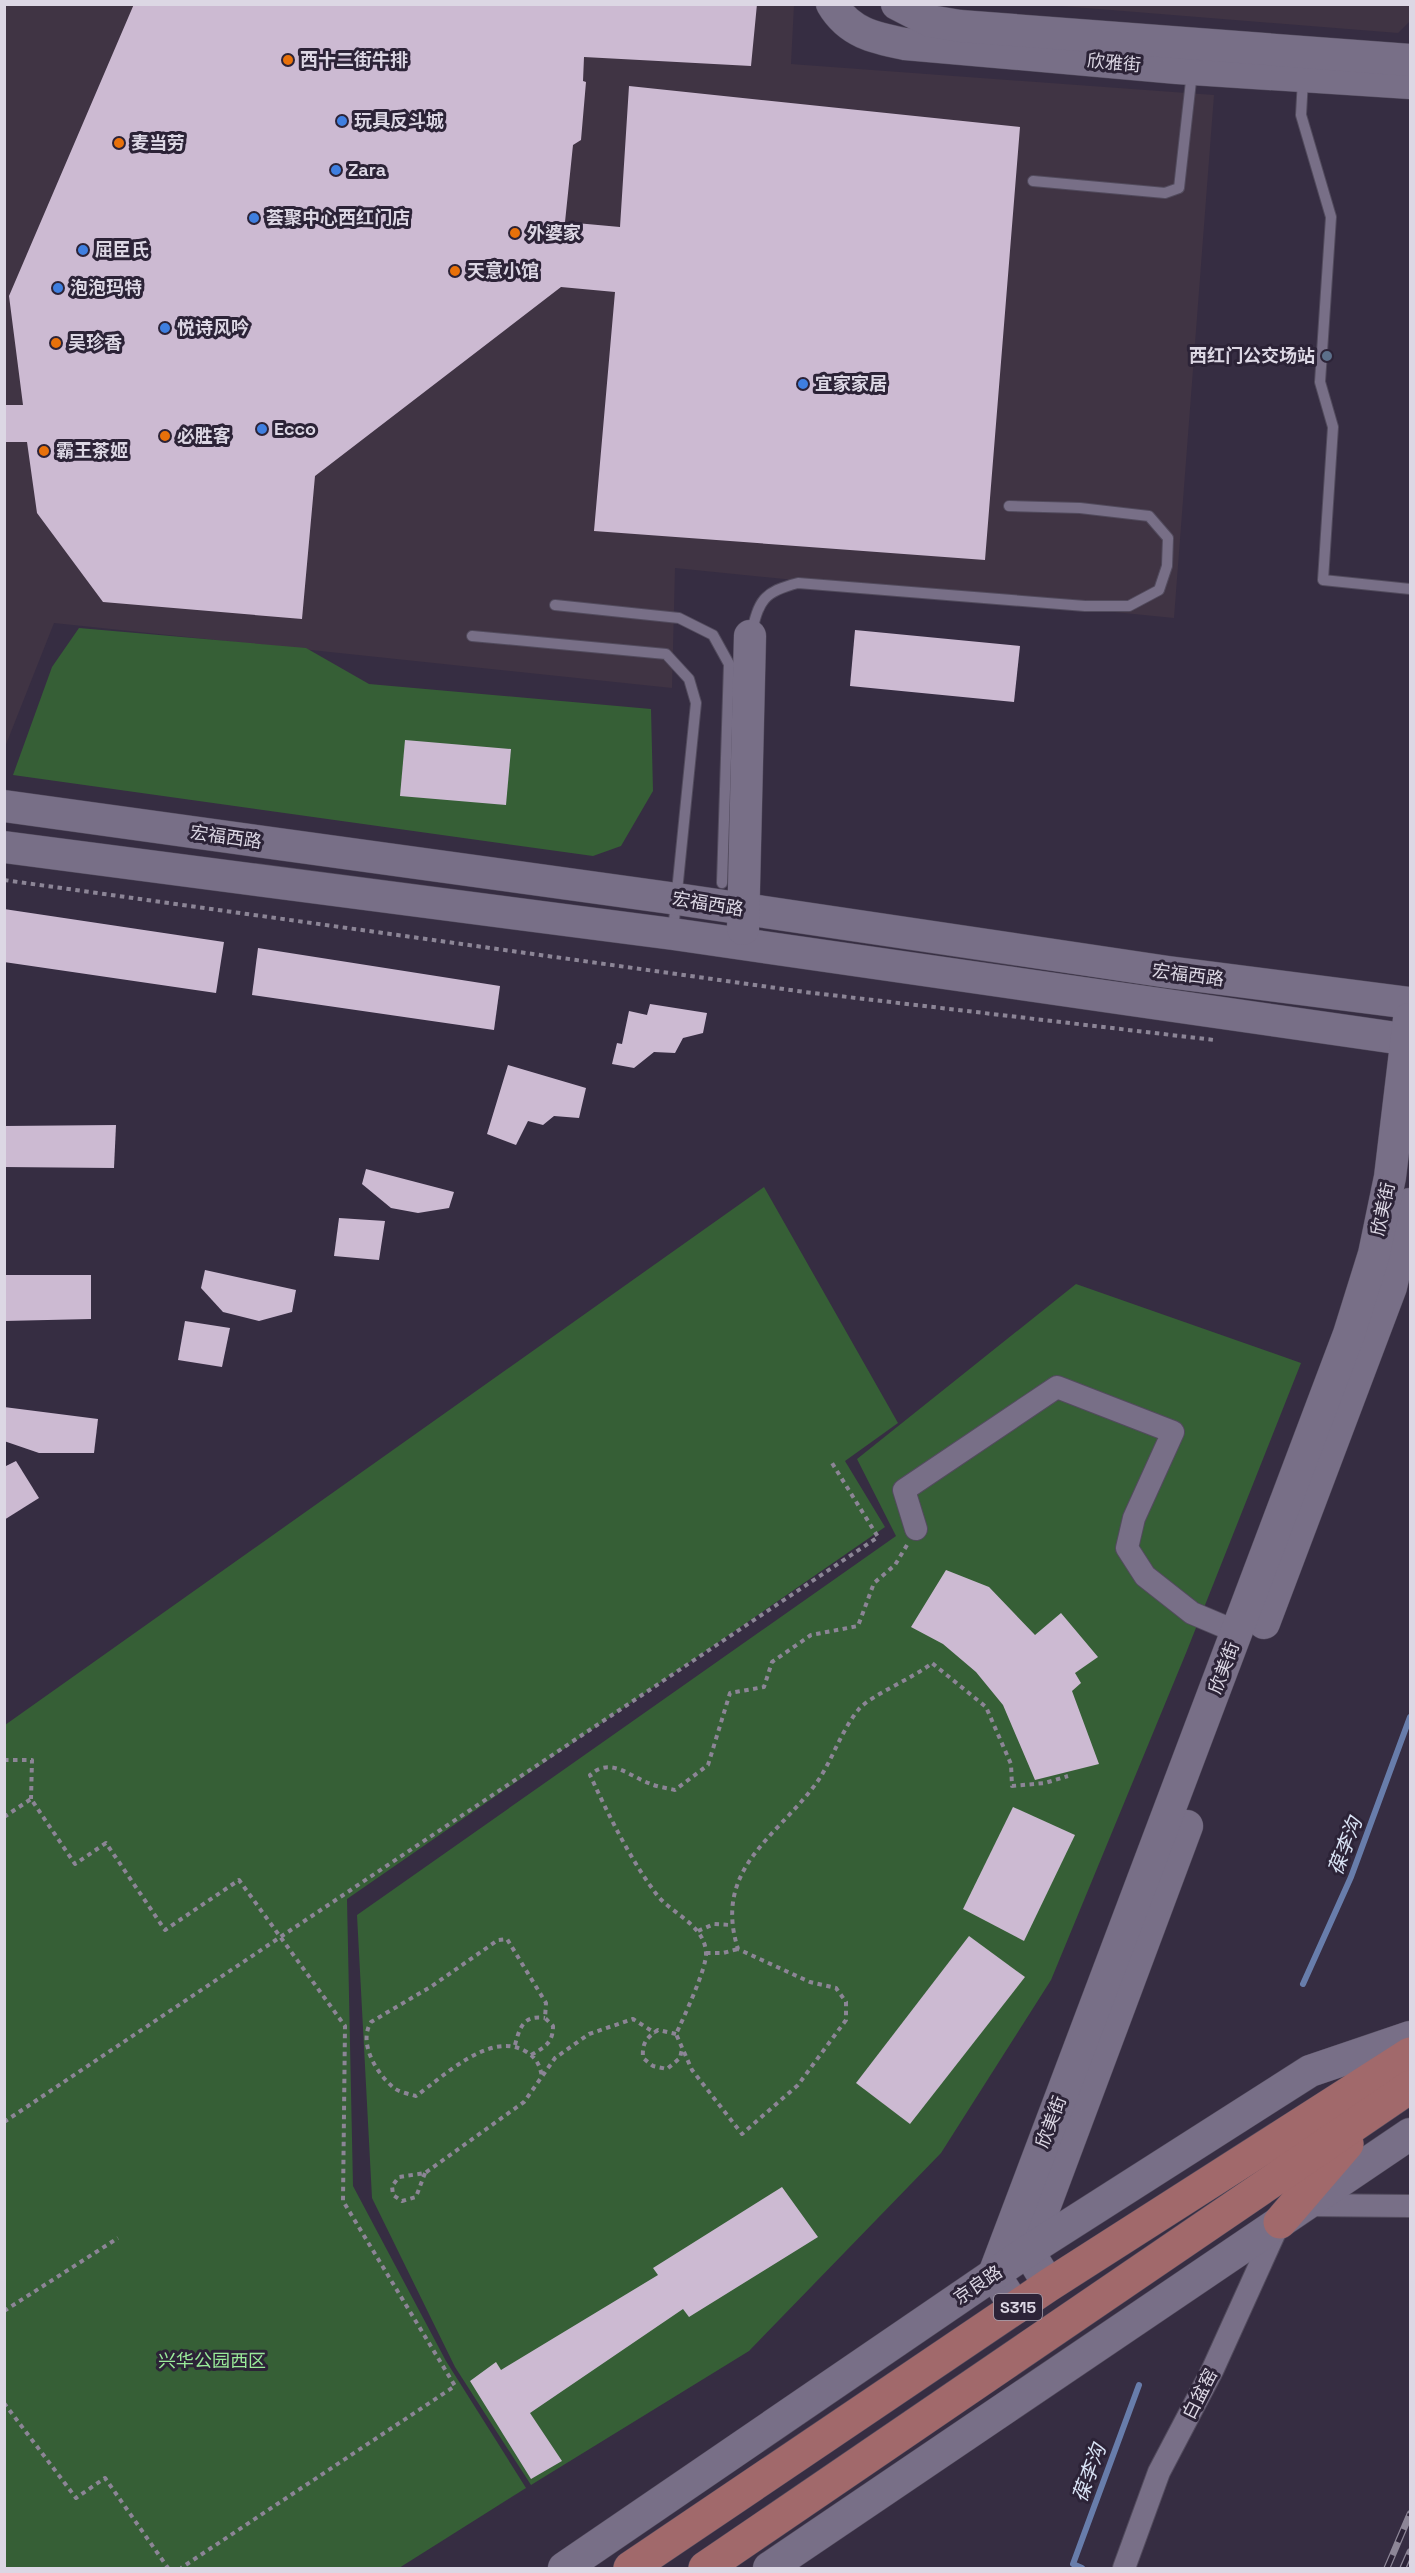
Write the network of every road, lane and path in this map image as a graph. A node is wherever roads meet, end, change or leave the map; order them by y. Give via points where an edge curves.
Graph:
1 (832, 4) edge
2 (897, 4) edge
3 (1410, 60) edge
4 (1192, 68) junction
5 (1303, 76) junction
6 (1410, 83) edge
7 (1033, 181) dead end
8 (1009, 506) dead end
9 (1410, 589) edge
10 (555, 605) dead end
11 (472, 636) dead end
12 (750, 636) joint
13 (4, 806) edge
14 (4, 847) edge
15 (4, 880) edge
16 (722, 883) dead end
17 (677, 899) junction
18 (744, 909) junction
19 (673, 934) junction
20 (742, 944) junction
21 (1410, 1003) edge
22 (1409, 1030) edge
23 (1216, 1040) dead end
24 (1410, 1204) edge
25 (832, 1463) dead end
26 (916, 1529) joint
27 (1237, 1632) junction
28 (4, 1760) edge
29 (1068, 1776) dead end
30 (31, 1799) junction
31 (4, 1817) edge
32 (730, 1924) junction
33 (698, 1931) junction
34 (282, 1936) junction
35 (738, 1948) junction
36 (706, 1953) junction
37 (545, 2018) junction
38 (655, 2033) junction
39 (676, 2034) junction
40 (1410, 2037) edge
41 (515, 2045) junction
42 (682, 2048) junction
43 (1410, 2054) edge
44 (531, 2055) junction
45 (542, 2077) junction
46 (1410, 2087) edge
47 (1378, 2109) junction
48 (4, 2122) edge
49 (1410, 2134) edge
50 (425, 2173) junction
51 (1410, 2206) edge
52 (1292, 2213) junction
53 (118, 2238) dead end
54 (1028, 2251) junction
55 (994, 2274) junction
56 (1049, 2285) junction
57 (1016, 2308) junction
58 (4, 2311) edge
59 (4, 2403) edge
60 (168, 2568) edge
61 (181, 2568) edge
62 (564, 2568) edge
63 (630, 2568) edge
64 (705, 2568) edge
65 (769, 2568) edge
66 (1124, 2568) edge

1 - 4 main road, 欣雅街 via 853,29 905,44
2 - 3 main road, 欣雅街 via 930,21 960,26
4 - 5 main road, 欣雅街
4 - 7 lane via 1179,188 1165,193
5 - 6 main road, 欣雅街
5 - 9 lane via 1301,115 1331,217 1320,382 1333,427 1323,580
8 - 12 lane via 1080,508 1149,516 1168,538 1167,566 1159,590 1129,606 1085,606 798,583 773,589 757,610
10 - 16 lane via 679,618 713,635 729,664
11 - 17 lane via 666,654 689,679 696,703
12 - 18 main road
13 - 17 main road, 宏福西路
14 - 19 main road, 宏福西路
15 - 23 path via 805,992
17 - 18 main road, 宏福西路
17 - 19 lane
18 - 20 main road
18 - 21 main road, 宏福西路 via 1168,972
19 - 20 main road, 宏福西路
20 - 22 main road, 宏福西路
22 - 27 main road, 欣美街 via 1390,1177 1374,1254 1349,1334
24 - 54 main road, 欣美街 via 1392,1287
25 - 34 path via 878,1537
26 - 27 street via 904,1490 1057,1387 1173,1432 1134,1518 1127,1548 1145,1576 1192,1613
26 - 33 path via 896,1565 874,1583 858,1626 811,1635 772,1662 764,1687 730,1693 708,1765 675,1790 651,1784 621,1768 597,1769 590,1775 610,1817 658,1896
27 - 55 main road, 欣美街
28 - 30 path via 32,1760
29 - 32 path via 1012,1786 1011,1764 986,1707 932,1663 860,1708 815,1784 750,1857 732,1903
30 - 31 path
30 - 34 path via 75,1864 106,1843 165,1930 239,1880
32 - 33 path via 714,1924
32 - 35 path
33 - 36 path
34 - 48 path
34 - 61 path via 345,2026 343,2201 455,2386
35 - 36 path
35 - 42 path via 810,1982 836,1988 846,2002 846,2020 798,2085 742,2134 692,2070
36 - 39 path
37 - 41 path via 526,2019
37 - 41 path via 546,2003 507,1939 498,1940 371,2022 365,2031 368,2052 381,2072 395,2089 416,2096 464,2060 501,2045
37 - 44 path via 553,2026 553,2037 547,2046
38 - 39 path via 658,2030
38 - 42 path via 642,2046 643,2058 653,2066 667,2069 680,2058
38 - 45 path via 633,2019 589,2034 555,2058
39 - 42 path
40 - 54 main road, 京良路 via 1310,2071
41 - 44 path
43 - 56 main road, S315
44 - 45 path via 540,2066
45 - 50 path via 524,2102
46 - 47 main road, S315
47 - 52 main road
47 - 64 main road, S315
49 - 52 main road
50 - 50 path via 399,2177 392,2186 393,2195 402,2201 416,2197
51 - 52 street
52 - 65 main road
52 - 66 street, 白盆窑 via 1159,2472
53 - 58 path
54 - 55 main road, 京良路
54 - 56 main road
55 - 57 main road
55 - 62 main road, 京良路
56 - 57 main road, S315
57 - 63 main road, S315
59 - 60 path via 76,2498 105,2478

